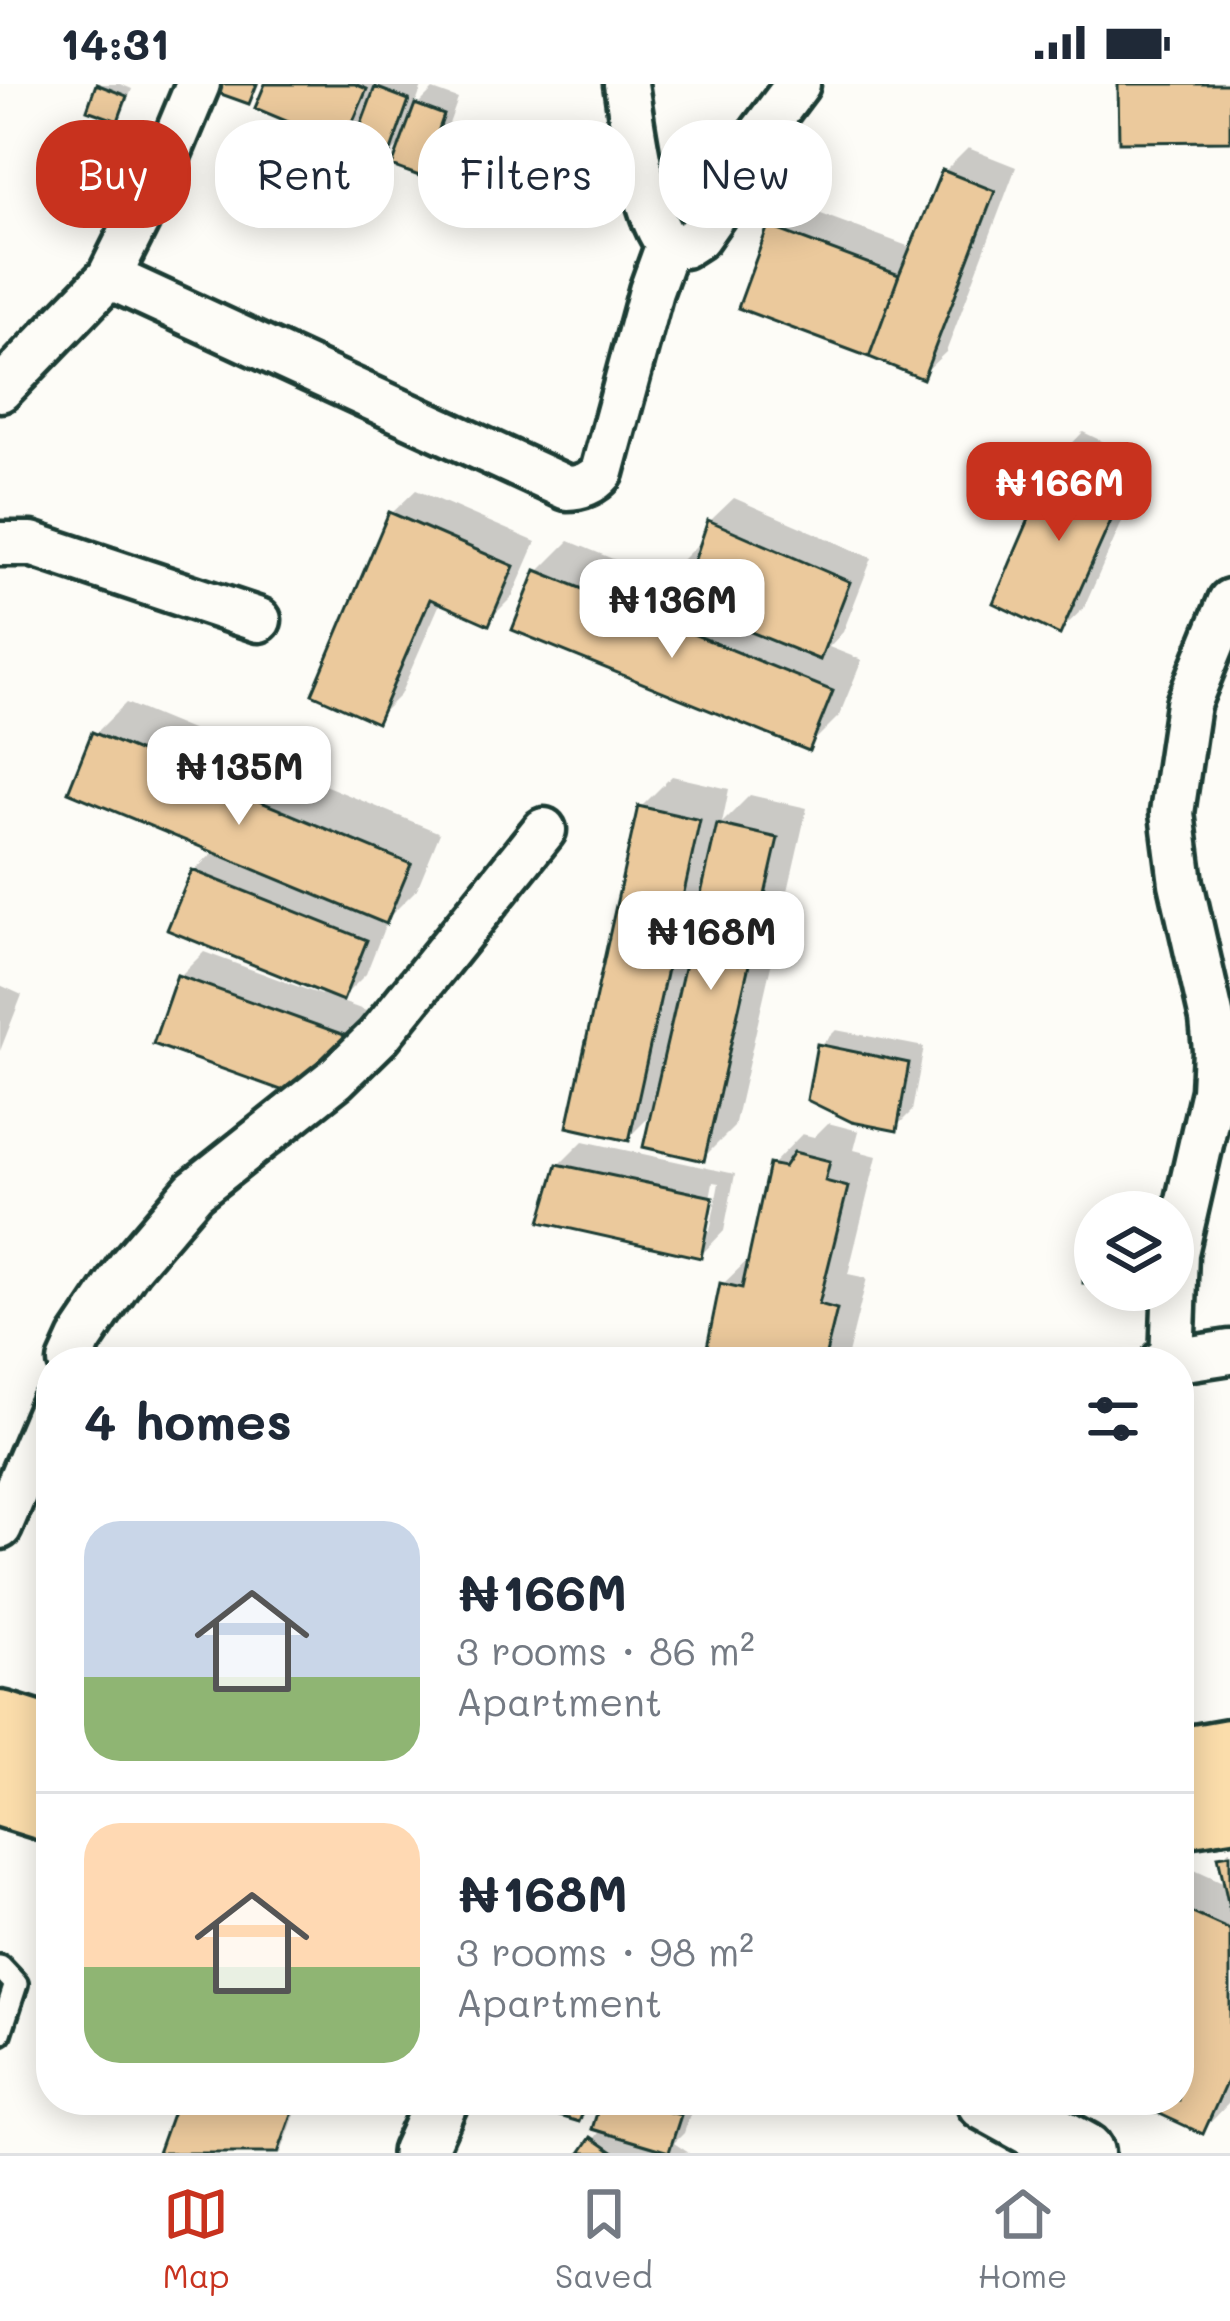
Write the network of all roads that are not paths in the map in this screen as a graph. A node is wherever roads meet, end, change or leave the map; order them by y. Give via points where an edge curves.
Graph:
1 (198, 84) edge
2 (626, 84) edge
3 (798, 84) edge
4 (668, 244) junction
5 (110, 277) junction
6 (0, 390) edge
7 (0, 544) edge
8 (1230, 601) edge
9 (259, 620) dead end
10 (544, 830) dead end
11 (77, 1347) edge
12 (1168, 1347) edge
13 (1230, 1352) edge
14 (1194, 1357) edge
15 (36, 1442) edge
16 (0, 1527) edge
17 (0, 1725) edge
18 (36, 1736) edge
19 (1230, 1753) edge
20 (1194, 1759) edge
21 (0, 1792) edge
22 (36, 1803) edge
23 (1230, 1806) edge
24 (1194, 1812) edge
25 (0, 1967) edge
26 (0, 2033) edge
27 (436, 2115) edge
28 (1014, 2115) edge
29 (418, 2153) edge
30 (1083, 2153) edge

1 - 5 street
2 - 4 street via 648,194
3 - 4 street via 698,237
4 - 5 street via 602,472 576,488
5 - 6 street
7 - 9 street via 31,544
8 - 12 street via 1188,704 1172,813 1215,1050 1176,1253
10 - 11 street via 378,1037 194,1190 129,1267
13 - 14 street
15 - 16 street
17 - 18 main road
19 - 20 main road
21 - 22 main road
23 - 24 main road
25 - 26 lane via 16,1984
27 - 29 street
28 - 30 main road

